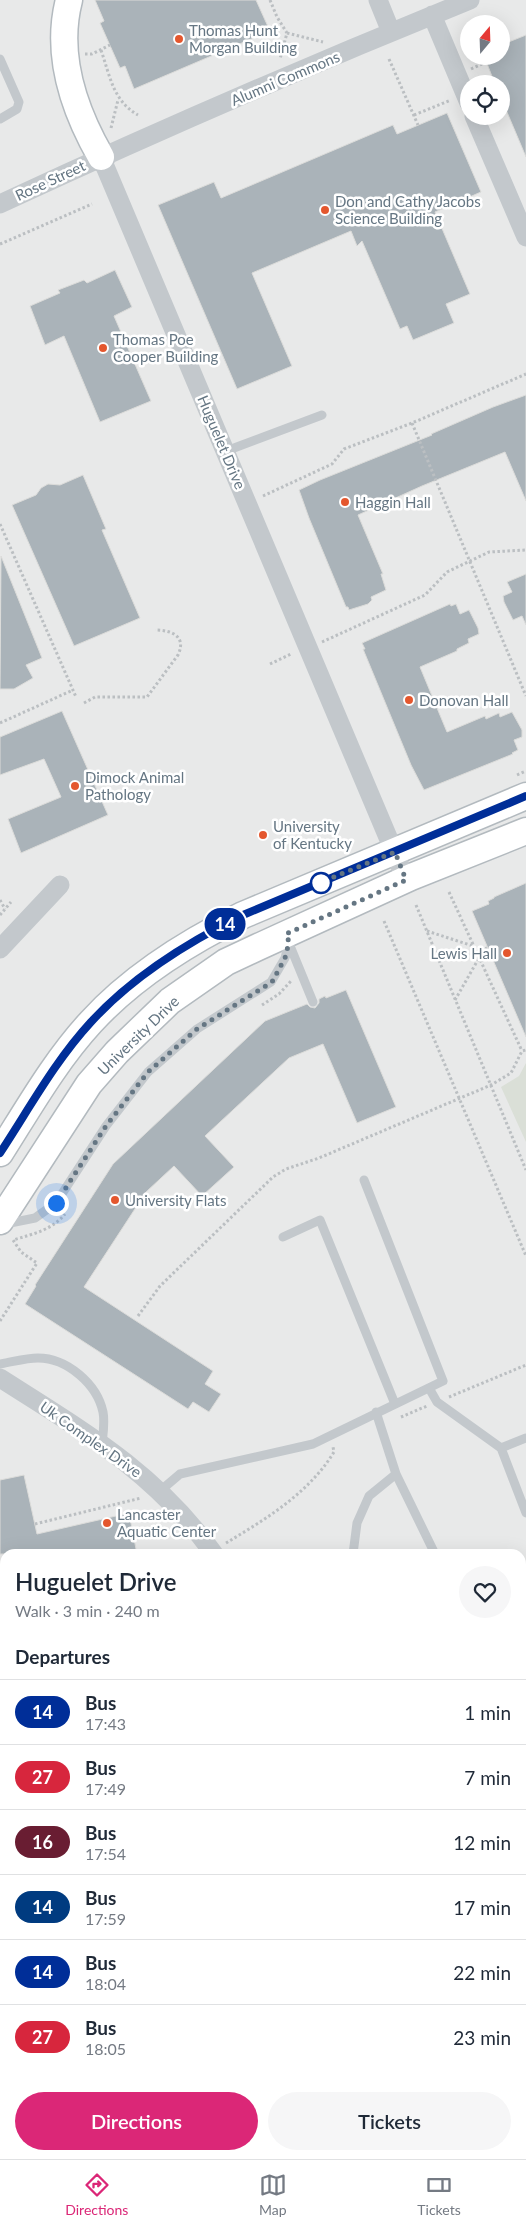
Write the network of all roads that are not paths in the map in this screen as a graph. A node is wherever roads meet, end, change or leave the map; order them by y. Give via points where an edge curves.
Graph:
1 (69, 0) edge
2 (378, 0) edge
3 (470, 0) edge
4 (432, 15) junction
5 (391, 32) junction
6 (0, 59) edge
7 (460, 81) edge
8 (0, 119) edge
9 (478, 125) edge
10 (101, 157) junction
11 (0, 204) edge
12 (526, 237) edge
13 (322, 415) dead end
14 (226, 451) junction
15 (526, 796) edge
16 (526, 831) edge
17 (395, 852) junction
18 (406, 880) junction
19 (60, 885) dead end
20 (287, 938) junction
21 (0, 949) edge
22 (313, 1002) dead end
23 (0, 1153) edge
24 (364, 1180) dead end
25 (0, 1221) edge
26 (0, 1226) edge
27 (283, 1237) dead end
28 (0, 1364) edge
29 (0, 1378) edge
30 (429, 1388) junction
31 (395, 1404) junction
32 (376, 1412) junction
33 (526, 1438) edge
34 (102, 1444) junction
35 (501, 1448) junction
36 (396, 1474) junction
37 (160, 1491) junction
38 (526, 1513) edge
39 (211, 1549) edge
40 (354, 1549) edge
41 (433, 1549) edge

1 - 10 street, Huguelet Drive via 65,55 76,110
2 - 5 street
3 - 4 street, Alumni Commons
4 - 5 street, Alumni Commons
4 - 7 street
5 - 10 street, Alumni Commons
6 - 8 lane via 19,102 17,109
9 - 12 street
10 - 11 street, Rose Street
10 - 14 street, Huguelet Drive
13 - 14 lane
14 - 17 street, Huguelet Drive
15 - 17 street
16 - 18 street, University Drive
17 - 18 street, Huguelet Drive
17 - 23 street via 243,915 206,933 155,966 91,1022 48,1078
18 - 20 street, University Drive
19 - 21 street
20 - 22 lane
20 - 25 street, University Drive via 226,962 170,1001 117,1052 66,1115
20 - 26 lane via 285,958 272,982 197,1029 148,1072 106,1126 56,1203 35,1218
24 - 30 lane via 443,1381
27 - 31 lane via 320,1220
28 - 34 lane via 40,1358 66,1365 86,1380 103,1413
29 - 34 street, Uk Complex Drive
30 - 31 lane
30 - 35 lane via 437,1402
31 - 32 lane
32 - 36 lane
32 - 37 lane via 314,1444 180,1474
33 - 35 lane
34 - 37 street, Uk Complex Drive
35 - 38 lane
36 - 40 lane via 369,1496 357,1523
36 - 41 lane
37 - 39 street, Uk Complex Drive via 194,1526

